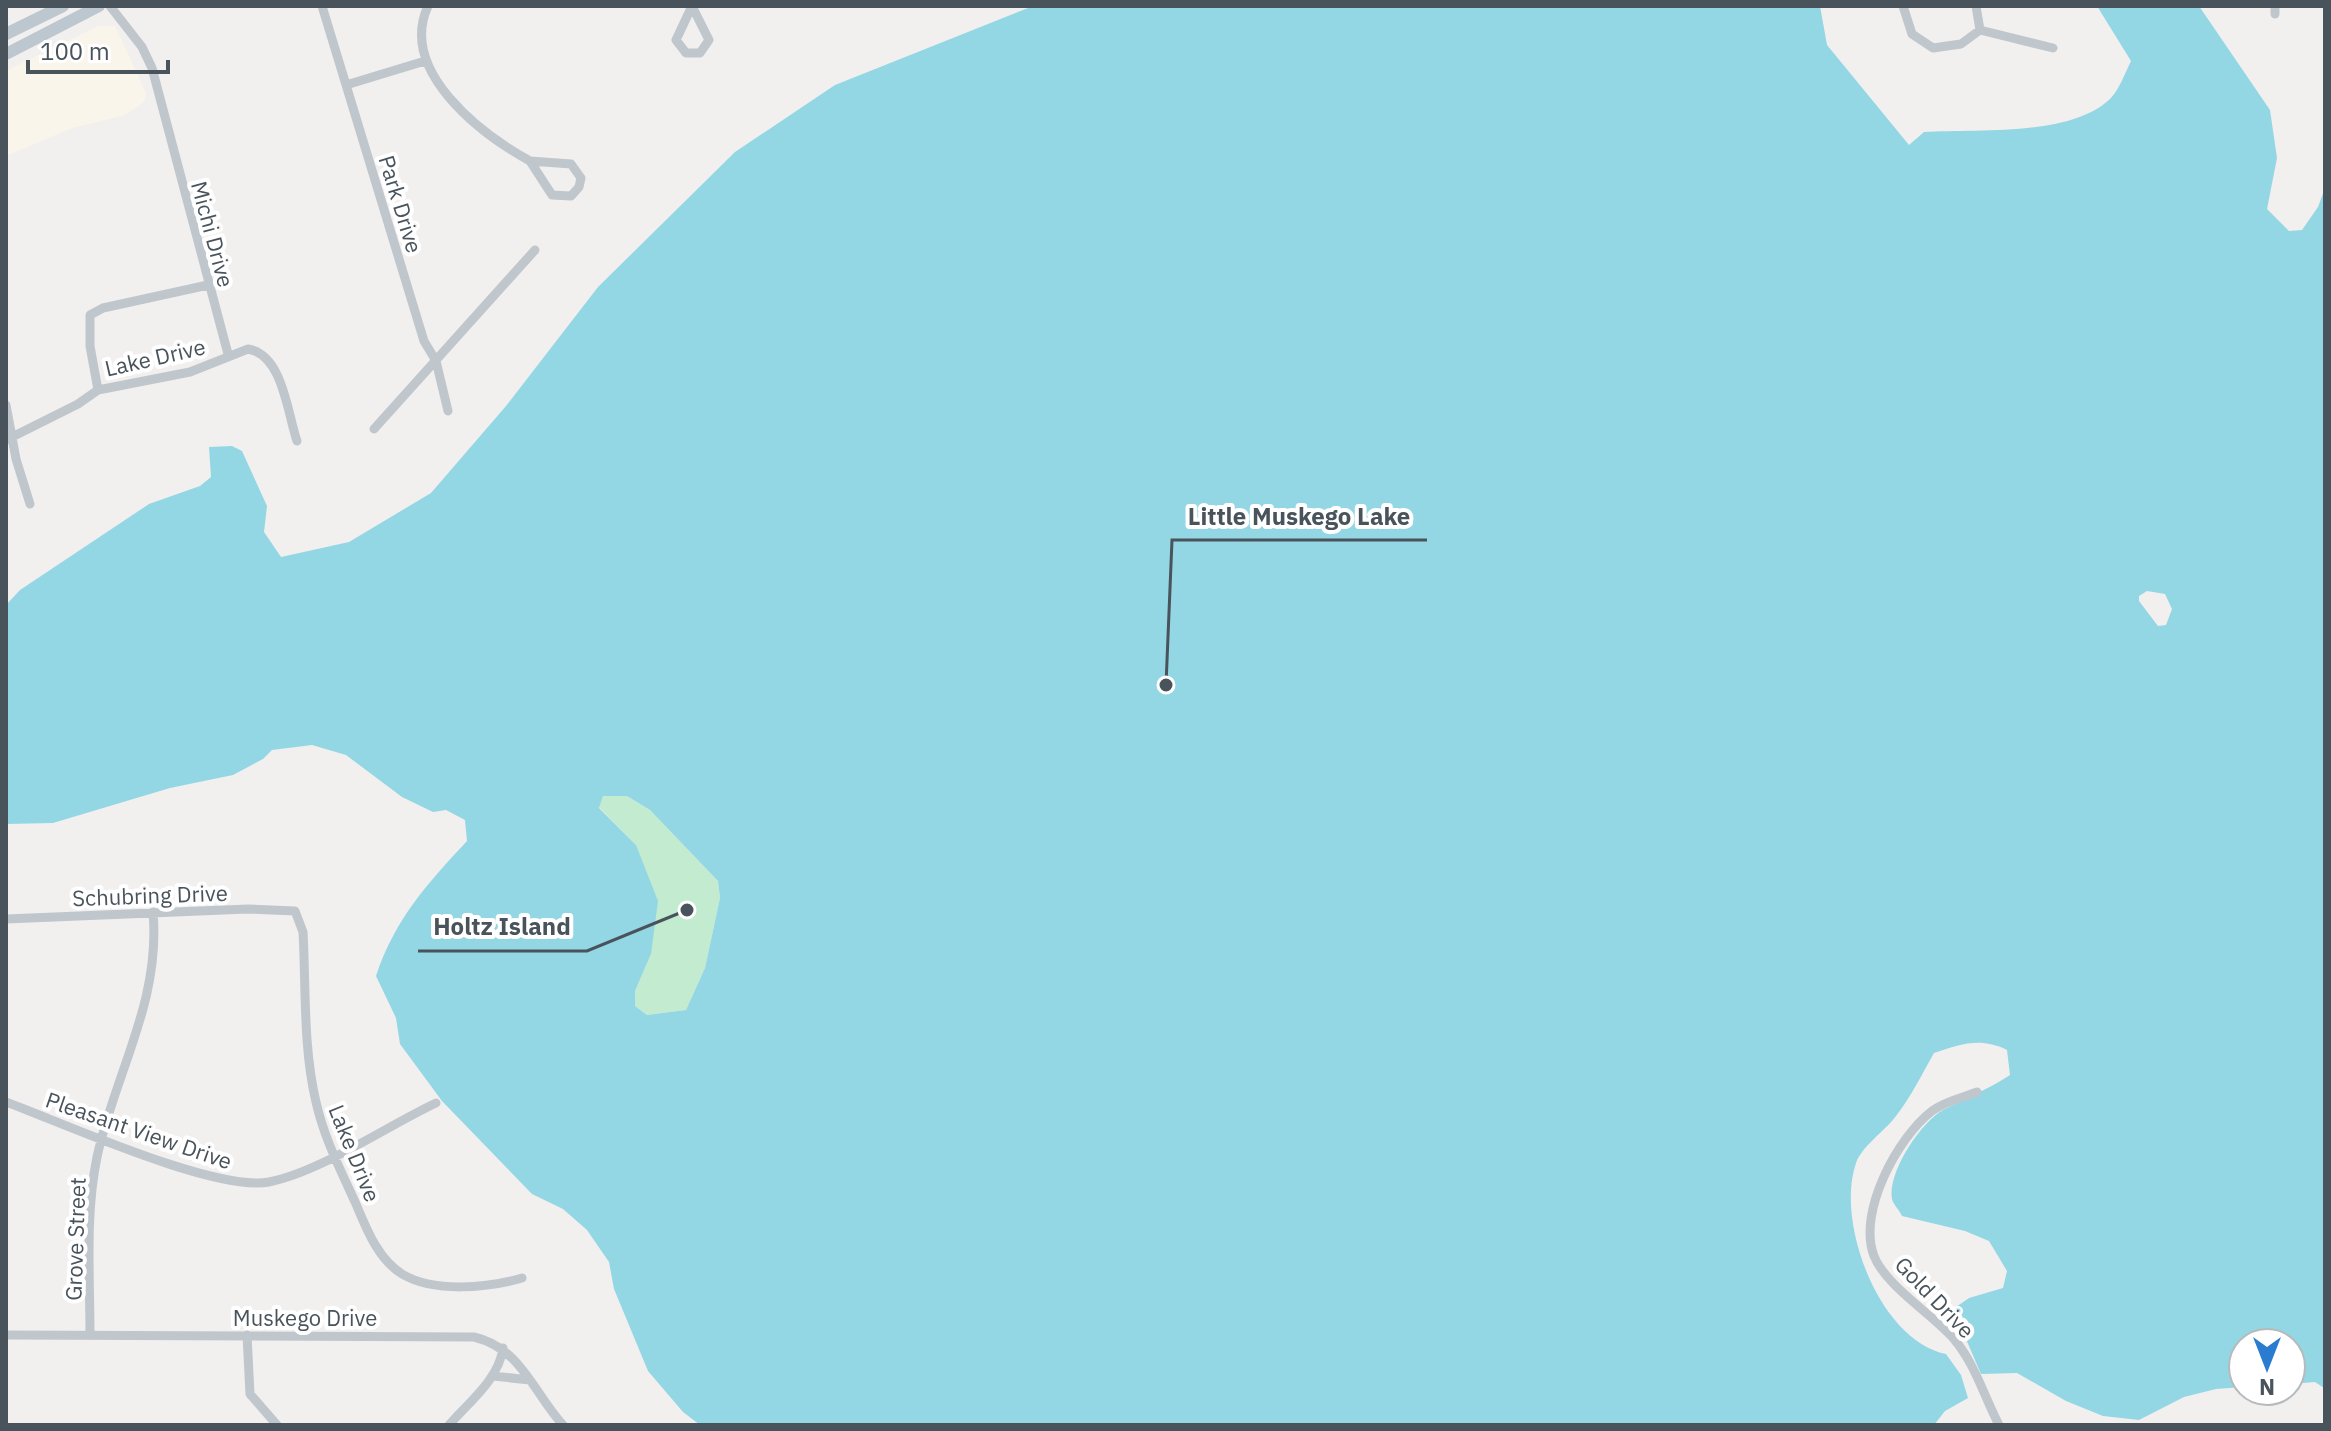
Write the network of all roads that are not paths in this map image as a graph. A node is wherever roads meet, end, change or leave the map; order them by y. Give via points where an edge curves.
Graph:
1 (63, 6) edge
2 (99, 6) edge
3 (110, 6) edge
4 (322, 6) edge
5 (428, 6) edge
6 (692, 6) edge
7 (1903, 6) edge
8 (1976, 6) edge
9 (27, 24) junction
10 (1980, 30) junction
11 (6, 34) edge
12 (35, 39) junction
13 (2053, 48) dead end
14 (6, 54) edge
15 (425, 61) junction
16 (346, 85) junction
17 (530, 161) junction
18 (535, 250) dead end
19 (208, 285) junction
20 (228, 354) junction
21 (436, 361) junction
22 (98, 390) junction
23 (6, 405) edge
24 (448, 411) dead end
25 (374, 429) dead end
26 (9, 439) edge
27 (297, 441) dead end
28 (30, 504) dead end
29 (295, 911) joint
30 (153, 912) junction
31 (6, 919) edge
32 (1977, 1092) dead end
33 (6, 1102) edge
34 (436, 1103) dead end
35 (102, 1138) junction
36 (335, 1154) junction
37 (522, 1278) dead end
38 (6, 1335) edge
39 (90, 1335) junction
40 (247, 1335) junction
41 (503, 1348) junction
42 (493, 1376) junction
43 (530, 1380) junction
44 (277, 1425) edge
45 (449, 1425) edge
46 (563, 1425) edge
47 (1999, 1425) edge

1 - 9 main road
2 - 12 main road
3 - 19 street, Michi Drive via 152,68
4 - 16 street, Park Drive
5 - 15 street via 422,25
6 - 6 street via 676,40 691,54 705,51 709,40
7 - 10 street via 1912,34 1929,47 1952,48
8 - 10 street
9 - 11 main road
9 - 12 main road
10 - 13 street
12 - 14 main road
15 - 16 street
15 - 17 street via 457,104
16 - 21 street, Park Drive via 424,341
17 - 17 street via 552,195 571,196 579,187 581,178 571,164
18 - 21 street
19 - 20 street, Michi Drive
19 - 22 street via 90,315
20 - 22 street, Lake Drive via 190,372
20 - 27 street via 248,349 268,359
21 - 24 street, Park Drive
21 - 25 street
22 - 26 street, Lake Drive
23 - 26 street
26 - 28 street
29 - 30 street, Schubring Drive
29 - 36 street, Lake Drive via 303,932 314,1092
30 - 31 street, Schubring Drive
30 - 35 street, Grove Street via 151,984
32 - 47 street, Gold Drive via 1936,1108 1913,1129 1878,1189 1870,1238 1885,1274 1955,1340
33 - 35 street, Pleasant View Drive
34 - 36 street, Pleasant View Drive
35 - 36 street, Pleasant View Drive via 242,1183 270,1182
35 - 39 street, Grove Street via 91,1199
36 - 37 street, Lake Drive via 368,1232 383,1258 405,1276 460,1286
38 - 39 street, Muskego Drive
39 - 40 street, Muskego Drive
40 - 41 street, Muskego Drive via 460,1336
40 - 44 street via 250,1394
41 - 42 street
41 - 43 street
42 - 43 street
42 - 45 street
43 - 46 street

